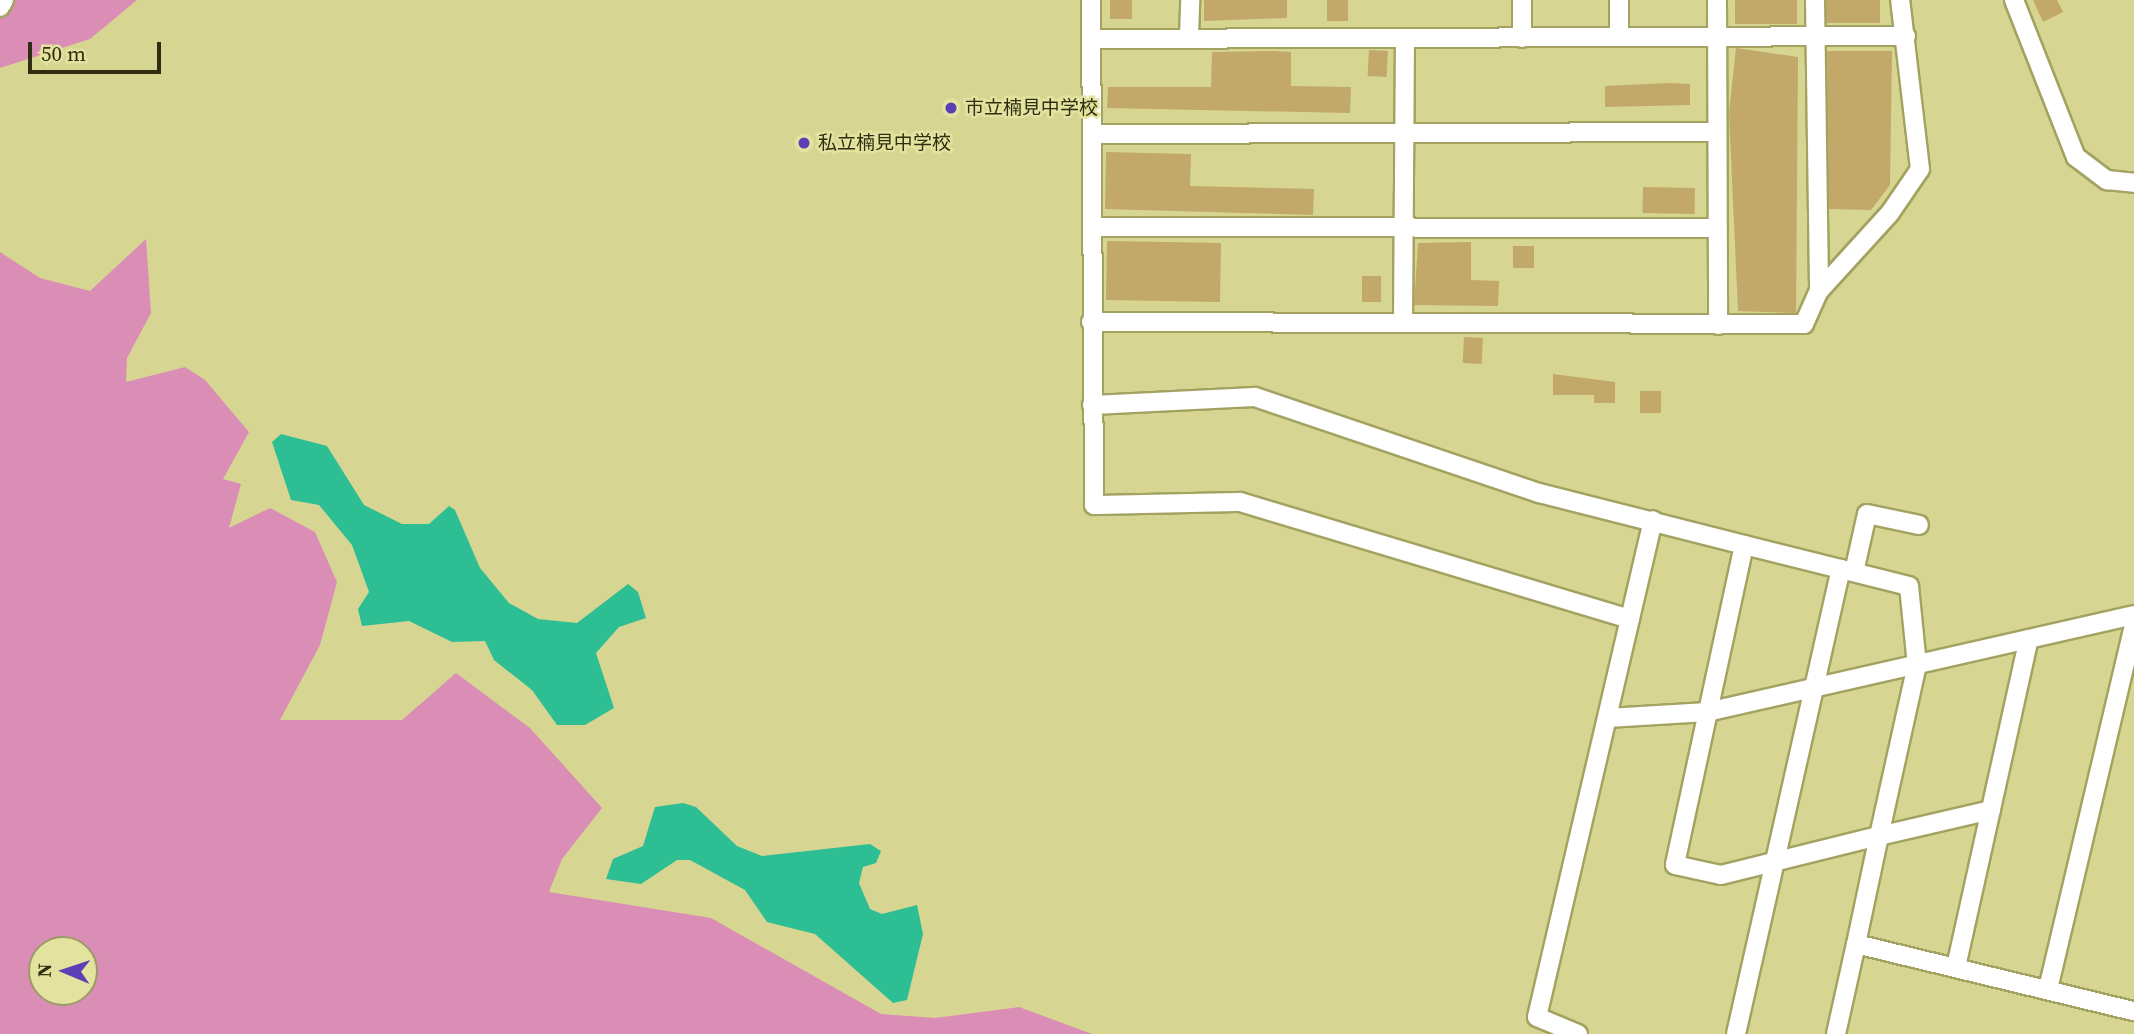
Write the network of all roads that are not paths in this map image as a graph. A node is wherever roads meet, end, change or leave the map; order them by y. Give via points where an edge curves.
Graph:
1 (4, 0) edge
2 (1091, 0) edge
3 (1190, 0) edge
4 (1522, 0) edge
5 (1619, 0) edge
6 (1717, 0) edge
7 (1815, 0) edge
8 (1900, 0) edge
9 (2014, 0) edge
10 (0, 7) edge
11 (1189, 36) junction
12 (1906, 36) junction
13 (1522, 37) junction
14 (1619, 37) junction
15 (1816, 37) junction
16 (1091, 38) junction
17 (1405, 38) junction
18 (1717, 38) junction
19 (1716, 132) junction
20 (1093, 134) junction
21 (1405, 134) junction
22 (2134, 183) edge
23 (1092, 227) junction
24 (1717, 228) junction
25 (1402, 230) junction
26 (1819, 291) junction
27 (1091, 322) junction
28 (1403, 323) junction
29 (1718, 325) junction
30 (1092, 405) junction
31 (1653, 520) junction
32 (1919, 525) dead end
33 (1744, 545) junction
34 (1847, 570) junction
35 (2134, 615) edge
36 (1630, 619) junction
37 (2134, 626) edge
38 (2029, 639) junction
39 (1917, 664) junction
40 (1814, 688) junction
41 (1707, 712) junction
42 (1608, 718) junction
43 (1991, 810) junction
44 (1880, 836) junction
45 (1775, 862) junction
46 (1856, 944) junction
47 (1956, 967) junction
48 (2048, 989) junction
49 (2134, 1011) edge
50 (1578, 1034) edge
51 (1736, 1034) edge
52 (1836, 1034) edge

1 - 10 street
2 - 16 street
3 - 11 street
4 - 13 street
5 - 14 street
6 - 18 street
7 - 15 street
8 - 12 street
9 - 22 street via 2076,157 2107,180
11 - 16 street
11 - 17 street
12 - 15 street
12 - 26 street via 1920,169 1890,213
13 - 14 street
13 - 17 street
14 - 18 street
15 - 18 street
15 - 26 street
16 - 20 street
17 - 21 street
18 - 19 street
19 - 21 street
19 - 24 street
20 - 21 street
20 - 23 street
21 - 25 street
23 - 25 street
23 - 27 street
24 - 25 street
24 - 29 street
25 - 28 street
26 - 29 street via 1804,324
27 - 28 street
27 - 30 street
28 - 29 street
30 - 31 street via 1255,397 1539,493
30 - 36 street via 1094,505 1240,502
31 - 33 street
31 - 36 street
32 - 34 street via 1867,513
33 - 34 street
33 - 41 street
34 - 39 street via 1909,586
34 - 40 street
35 - 38 street
36 - 42 street
37 - 48 street
38 - 39 street
38 - 43 street
39 - 40 street
39 - 44 street
40 - 41 street
40 - 45 street
41 - 42 street
41 - 45 street via 1675,865 1721,875
42 - 50 street via 1537,1017
43 - 44 street
43 - 47 street
44 - 45 street
44 - 46 street
45 - 51 street
46 - 47 street
46 - 52 street
47 - 48 street
48 - 49 street

